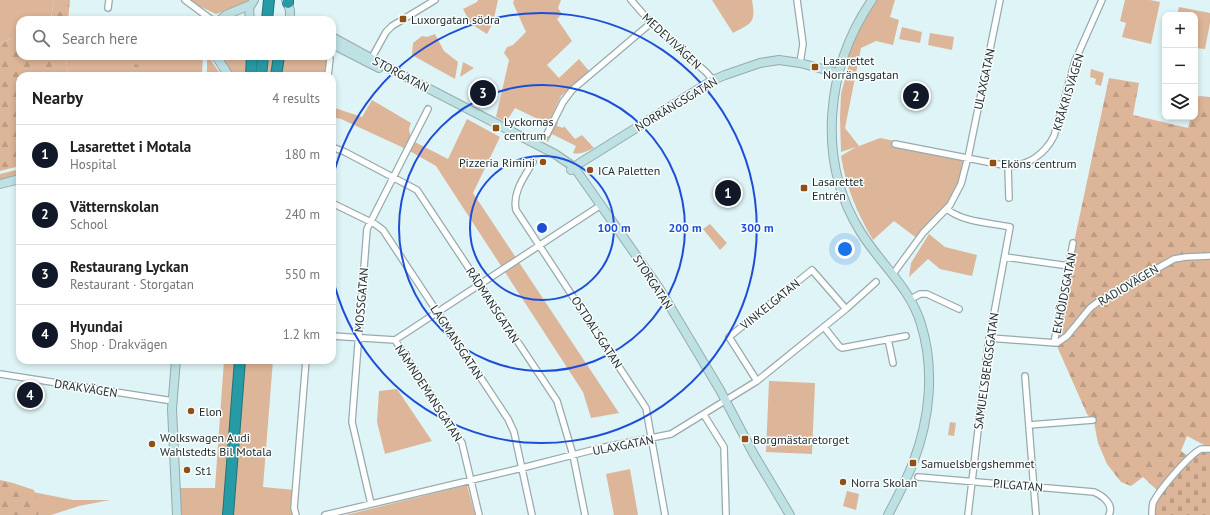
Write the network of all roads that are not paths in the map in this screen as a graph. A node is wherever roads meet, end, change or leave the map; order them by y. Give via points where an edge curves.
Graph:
1 (109, 0) edge
2 (185, 0) edge
3 (269, 0) edge
4 (275, 0) edge
5 (435, 0) edge
6 (631, 0) edge
7 (797, 0) edge
8 (872, 0) edge
9 (1000, 0) edge
10 (1102, 0) edge
11 (252, 2) edge
12 (288, 7) edge
13 (108, 8) dead end
14 (235, 12) junction
15 (207, 16) edge
16 (225, 16) edge
17 (245, 16) edge
18 (249, 16) edge
19 (267, 16) edge
20 (273, 16) edge
21 (295, 16) edge
22 (651, 23) junction
23 (336, 39) edge
24 (336, 46) edge
25 (219, 60) edge
26 (252, 60) edge
27 (263, 60) edge
28 (269, 60) edge
29 (278, 60) edge
30 (330, 60) edge
31 (370, 60) junction
32 (800, 63) junction
33 (227, 72) edge
34 (251, 72) edge
35 (261, 72) edge
36 (267, 72) edge
37 (277, 72) edge
38 (328, 72) edge
39 (838, 73) junction
40 (713, 80) junction
41 (428, 108) dead end
42 (547, 134) dead end
43 (895, 144) dead end
44 (336, 149) edge
45 (968, 158) junction
46 (533, 162) dead end
47 (1008, 166) junction
48 (572, 169) junction
49 (393, 176) junction
50 (16, 179) edge
51 (0, 184) edge
52 (1009, 198) dead end
53 (336, 205) edge
54 (600, 206) junction
55 (947, 209) junction
56 (370, 222) junction
57 (1074, 243) dead end
58 (539, 246) junction
59 (1210, 256) edge
60 (1005, 257) junction
61 (1069, 266) junction
62 (893, 274) junction
63 (876, 282) dead end
64 (480, 285) junction
65 (911, 299) junction
66 (846, 309) junction
67 (959, 309) dead end
68 (438, 312) junction
69 (824, 327) junction
70 (336, 336) edge
71 (906, 336) dead end
72 (358, 338) junction
73 (989, 338) junction
74 (395, 340) junction
75 (888, 340) junction
76 (1054, 344) junction
77 (893, 363) dead end
78 (176, 364) edge
79 (240, 364) edge
80 (246, 364) edge
81 (306, 364) edge
82 (0, 374) edge
83 (1025, 376) dead end
84 (757, 381) junction
85 (173, 401) junction
86 (724, 402) junction
87 (704, 415) junction
88 (1093, 420) dead end
89 (1029, 425) junction
90 (652, 439) junction
91 (1210, 449) edge
92 (573, 455) junction
93 (522, 468) junction
94 (918, 477) dead end
95 (471, 480) junction
96 (972, 481) junction
97 (1034, 487) junction
98 (371, 504) junction
99 (177, 515) edge
100 (228, 515) edge
101 (234, 515) edge
102 (296, 515) edge
103 (325, 515) edge
104 (479, 515) edge
105 (532, 515) edge
106 (585, 515) edge
107 (665, 515) edge
108 (726, 515) edge
109 (786, 515) edge
110 (790, 515) edge
111 (888, 515) edge
112 (968, 515) edge
113 (1036, 515) edge
114 (1109, 515) edge
115 (1152, 515) edge

1 - 13 street
2 - 15 street
3 - 19 highway
4 - 20 highway
5 - 31 street via 392,26
6 - 22 street, MEDEVIVÄGEN
7 - 32 street via 804,44
8 - 39 street via 854,30
9 - 45 street, ULAXGATAN
10 - 47 street, KRÅKRISVÄGEN via 1075,61 1051,142 1034,159
11 - 14 street
11 - 18 street
12 - 21 street
14 - 16 street
14 - 17 street
22 - 40 street, MEDEVIVÄGEN
22 - 42 street via 572,90
23 - 31 street, STORGATAN
24 - 31 street, STORGATAN
25 - 33 street
26 - 34 highway
27 - 35 highway
28 - 36 highway
29 - 37 highway
30 - 38 street
31 - 48 street, STORGATAN
32 - 39 street, NORRÄNGSGATAN
32 - 40 street, NORRÄNGSGATAN via 771,60
39 - 62 street via 832,134 838,180 860,231
40 - 48 street, NORRÄNGSGATAN
41 - 49 street, MOSSGATAN
43 - 45 street
44 - 49 street, RÅDMANSGATAN
45 - 47 street, KRÅKRISVÄGEN
45 - 55 street, ULAXGATAN via 960,187
46 - 58 street, OSTDALSGATAN via 517,192 515,204
47 - 52 street
48 - 54 street, STORGATAN
49 - 56 street, MOSSGATAN
49 - 64 street, RÅDMANSGATAN via 417,190
50 - 51 street
53 - 56 street, LAGMANSGATAN
54 - 58 street
54 - 86 street, STORGATAN via 659,288
55 - 60 street, SAMUELSBERGSGATAN via 964,218 1010,227
55 - 62 street, ULAXGATAN via 923,234
56 - 68 street, LAGMANSGATAN via 386,234
56 - 72 street, MOSSGATAN via 367,229
57 - 61 street, EKHÖJDSGATAN
58 - 64 street
58 - 90 street, OSTDALSGATAN via 644,404
59 - 76 street, RADIOVÄGEN via 1180,257 1165,263 1098,302 1064,339
60 - 61 street
60 - 73 street, SAMUELSBERGSGATAN
61 - 76 street, EKHÖJDSGATAN
62 - 65 street
63 - 66 street, ULAXGATAN
64 - 68 street
64 - 92 street, RÅDMANSGATAN via 557,401
65 - 67 street via 920,294 927,294
65 - 111 street via 926,343 928,400 925,423 909,474
66 - 69 street, ULAXGATAN
66 - 84 street, VINKELGATAN via 812,270 729,337
68 - 74 street
68 - 93 street, LAGMANSGATAN via 510,423
69 - 75 street via 842,348
69 - 84 street, ULAXGATAN
70 - 72 street
71 - 75 street
72 - 74 street
72 - 98 street, MOSSGATAN via 352,425
73 - 76 street
73 - 96 street, SAMUELSBERGSGATAN
74 - 95 street, NÄMNDEMANSGATAN via 462,443
75 - 77 street
78 - 85 street
79 - 100 highway
80 - 101 highway
81 - 102 street via 294,508
82 - 85 street, DRAKVÄGEN
83 - 89 street
84 - 86 street, ULAXGATAN
85 - 99 street
86 - 87 street, ULAXGATAN
86 - 109 street, STORGATAN via 750,456
86 - 110 street, STORGATAN
87 - 90 street, ULAXGATAN via 671,434
87 - 108 street via 724,447
88 - 89 street
89 - 97 street
90 - 92 street, ULAXGATAN
90 - 107 street, OSTDALSGATAN
91 - 115 street via 1201,449 1190,457 1159,492 1153,504
92 - 93 street, ULAXGATAN
92 - 106 street, RÅDMANSGATAN
93 - 95 street, ULAXGATAN
93 - 105 street, LAGMANSGATAN
94 - 96 street, PILGATAN
95 - 98 street, ULAXGATAN
95 - 104 street, NÄMNDEMANSGATAN
96 - 97 street, PILGATAN
96 - 112 street, SAMUELSBERGSGATAN
97 - 113 street
97 - 114 street, PILGATAN via 1096,493 1108,502 1111,508
98 - 103 street, ULAXGATAN

